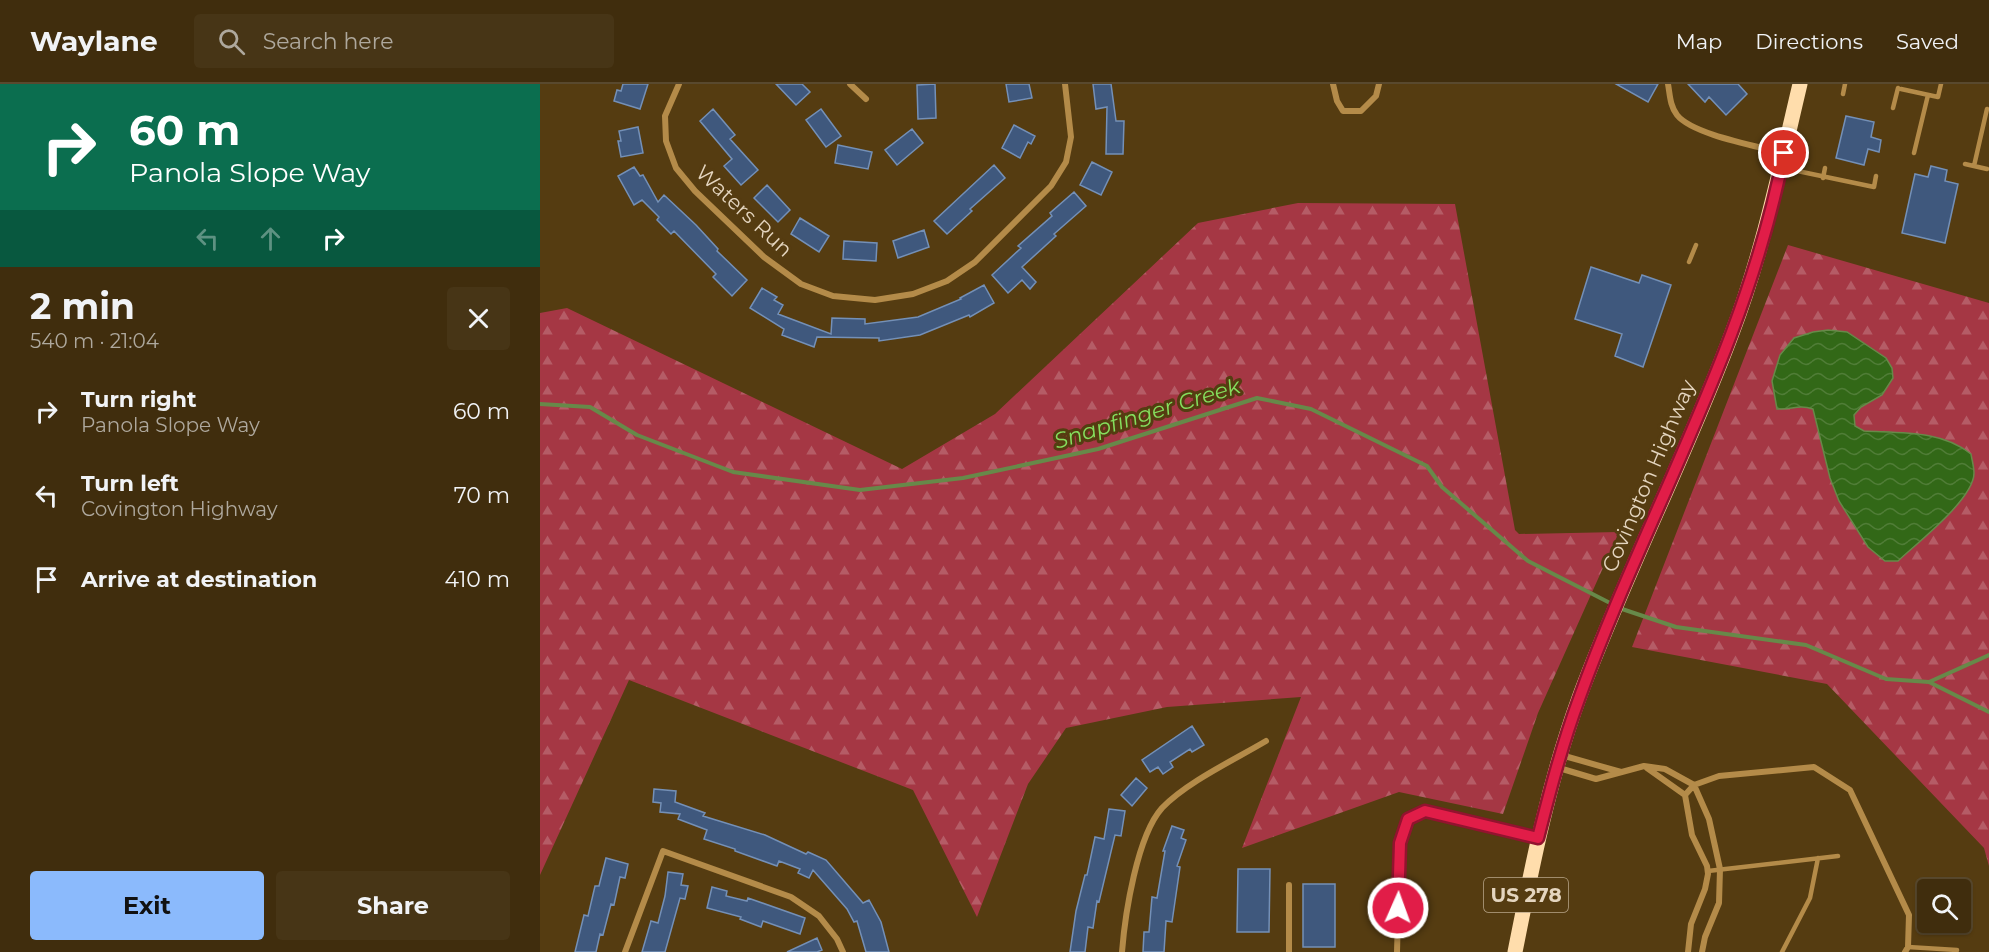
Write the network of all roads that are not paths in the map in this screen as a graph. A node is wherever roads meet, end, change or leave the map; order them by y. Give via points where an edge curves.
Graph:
1 (679, 84) edge
2 (850, 84) edge
3 (1065, 84) edge
4 (1333, 84) edge
5 (1379, 84) edge
6 (1668, 84) edge
7 (1800, 84) edge
8 (1845, 84) edge
9 (1941, 84) edge
10 (1843, 94) dead end
11 (1928, 95) junction
12 (866, 99) dead end
13 (1893, 108) dead end
14 (1987, 109) dead end
15 (1914, 153) dead end
16 (1782, 160) junction
17 (1965, 164) dead end
18 (1974, 166) junction
19 (1825, 168) dead end
20 (1987, 169) dead end
21 (1876, 176) dead end
22 (1822, 178) junction
23 (1696, 245) dead end
24 (1689, 262) dead end
25 (1266, 741) dead end
26 (1558, 761) junction
27 (1644, 766) junction
28 (1621, 772) junction
29 (1694, 785) junction
30 (1685, 795) junction
31 (1538, 838) junction
32 (1838, 856) dead end
33 (1818, 858) junction
34 (1720, 869) junction
35 (1708, 871) junction
36 (1289, 885) dead end
37 (1907, 949) edge
38 (1957, 950) dead end
39 (626, 952) edge
40 (843, 952) edge
41 (1122, 952) edge
42 (1289, 952) edge
43 (1397, 952) edge
44 (1515, 952) edge
45 (1688, 952) edge
46 (1702, 952) edge
47 (1782, 952) edge

1 - 3 street, Waters Run via 665,116 666,141 676,168 695,191 764,257 801,284 834,297 875,300 912,294 947,281 975,262 1052,186 1066,162 1071,137
2 - 12 street
4 - 5 street via 1343,111 1361,111 1376,96
6 - 16 street via 1671,104 1694,129
7 - 16 main road, Covington Highway / US 278
8 - 10 lane
9 - 11 lane via 1938,97
11 - 13 lane via 1900,89
11 - 15 lane
14 - 18 lane
16 - 22 lane
16 - 26 main road, Covington Highway / US 278 via 1767,225 1732,333 1595,657
17 - 18 lane
18 - 20 lane
19 - 22 lane
21 - 22 lane via 1874,187
23 - 24 lane
25 - 41 street via 1187,788 1150,824 1124,922
26 - 28 street
26 - 28 street via 1596,779
26 - 31 main road, Covington Highway / US 278
27 - 28 street
27 - 29 street via 1665,769
27 - 30 street
29 - 30 street
29 - 34 street via 1709,819
29 - 37 street via 1719,776 1814,767 1850,790 1909,915
30 - 35 street via 1692,835
31 - 43 street via 1425,811 1408,819 1400,843
31 - 44 main road, Covington Highway / US 278
32 - 33 lane
33 - 34 lane
33 - 47 lane via 1810,898
34 - 35 lane
34 - 46 street via 1719,903
35 - 45 street via 1691,924
36 - 42 street
37 - 38 lane
39 - 40 street via 663,851 791,897 819,916

